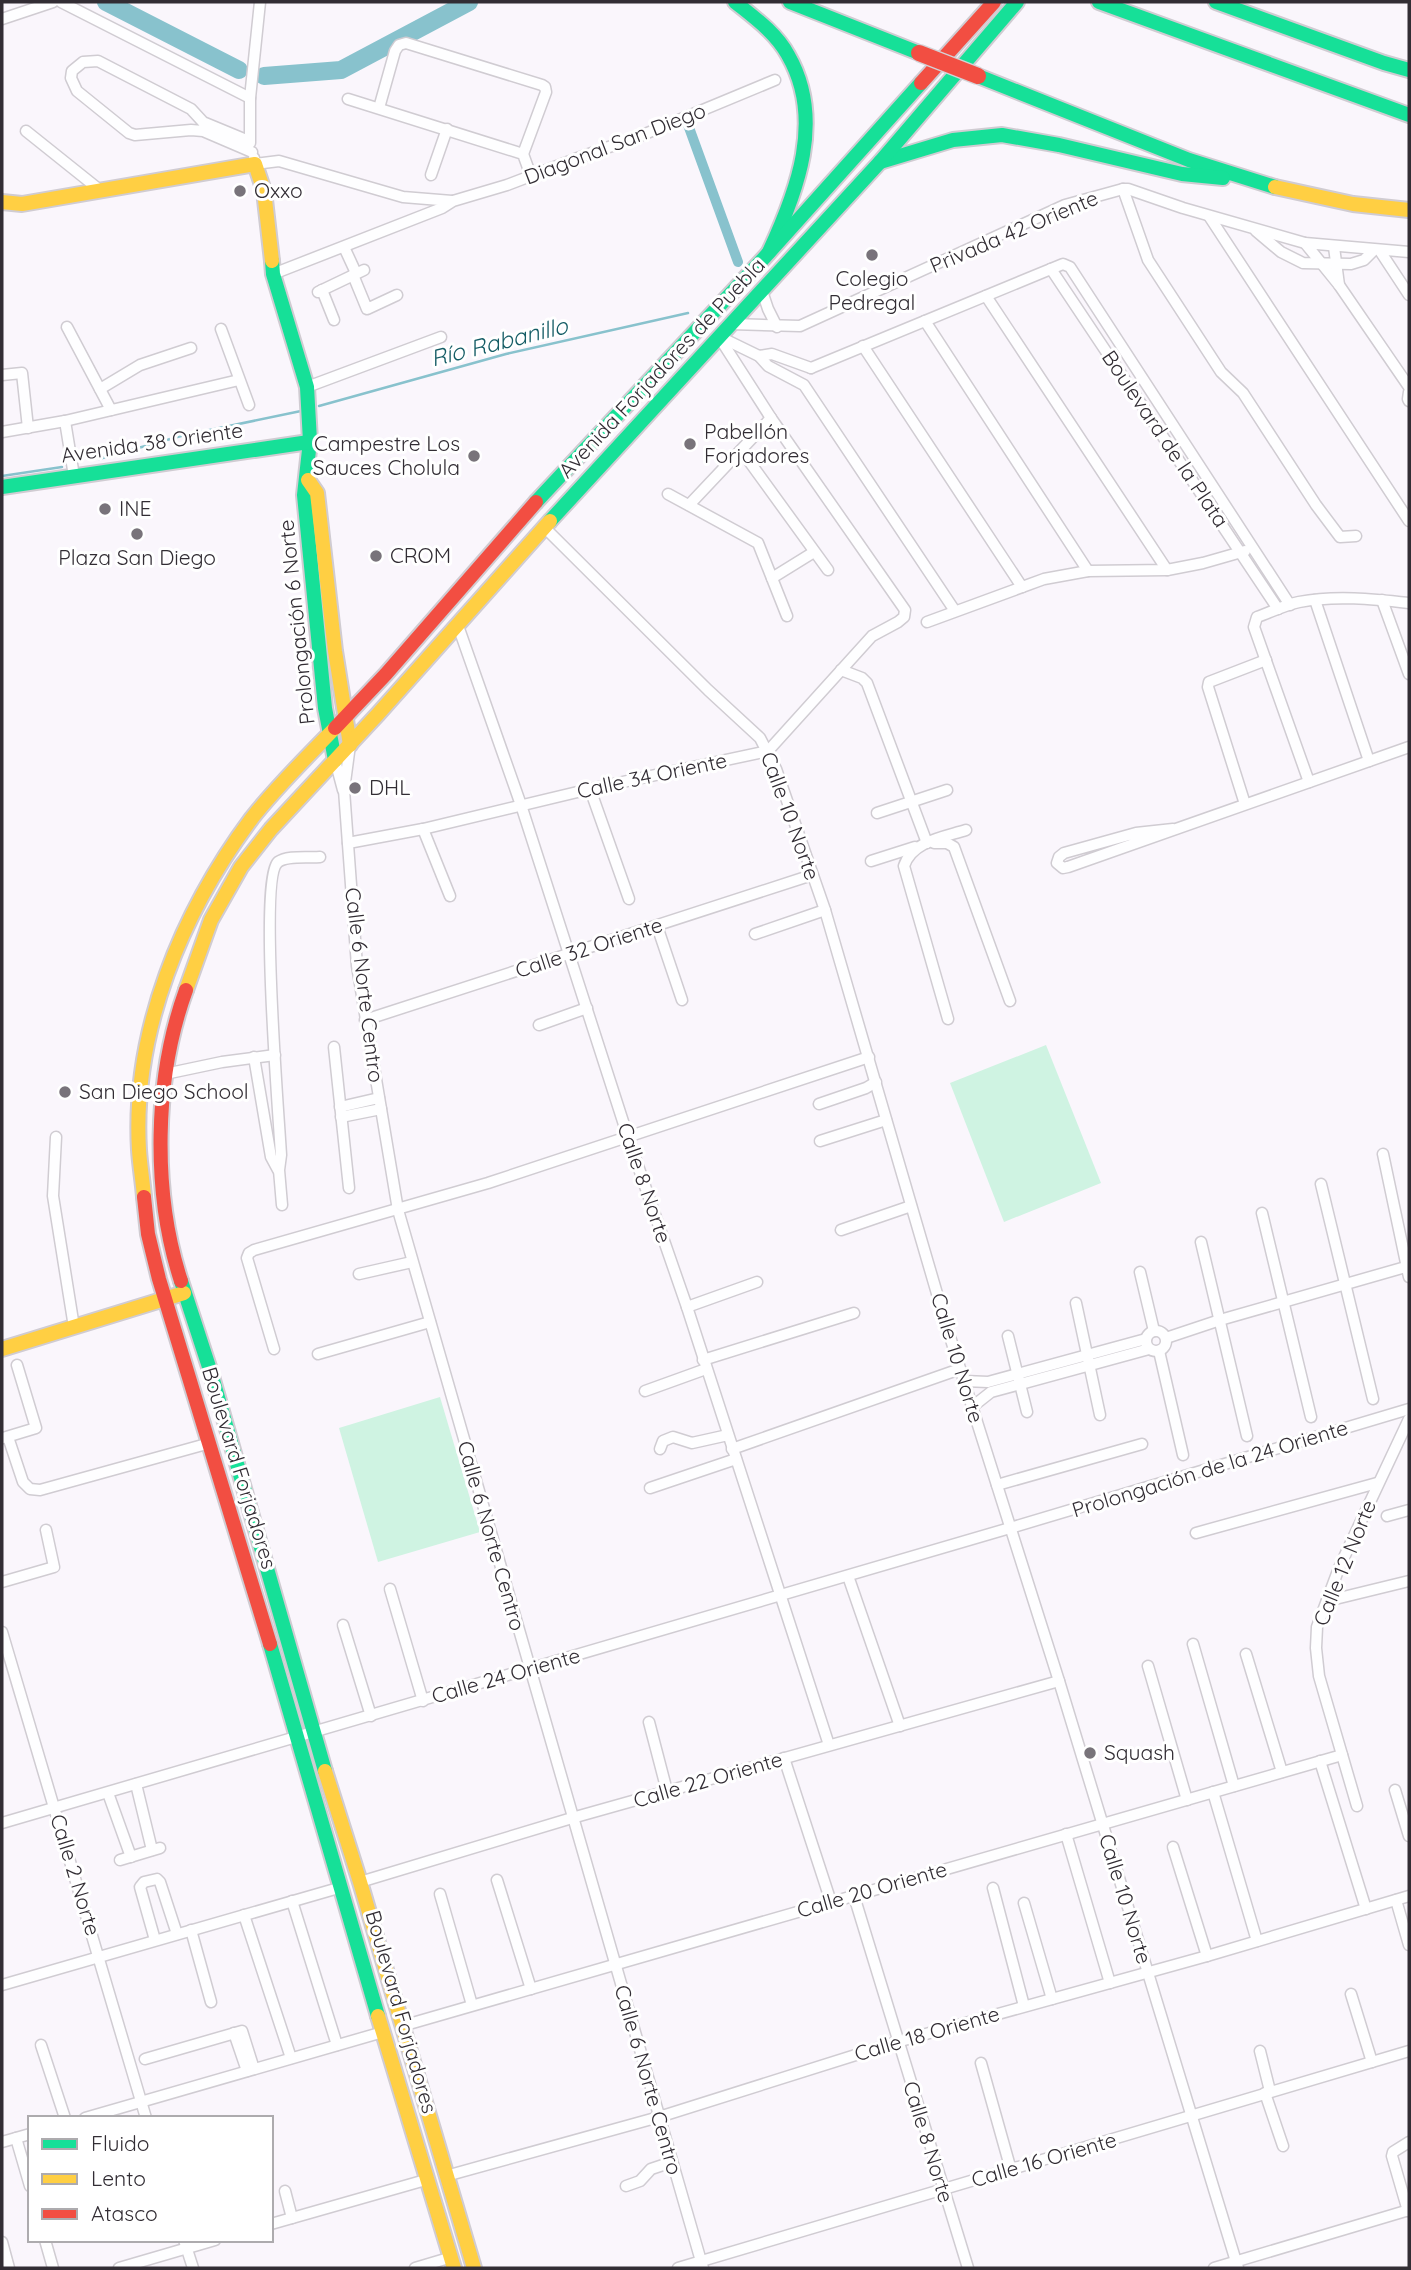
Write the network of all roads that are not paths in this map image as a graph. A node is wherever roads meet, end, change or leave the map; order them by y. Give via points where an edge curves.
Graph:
1 (52, 2) edge
2 (61, 2) edge
3 (260, 2) edge
4 (735, 2) edge
5 (790, 2) edge
6 (993, 2) edge
7 (1017, 2) edge
8 (1099, 2) edge
9 (1216, 2) edge
10 (2, 19) edge
11 (1409, 70) edge
12 (775, 80) dead end
13 (250, 98) junction
14 (348, 99) dead end
15 (379, 108) junction
16 (1409, 115) edge
17 (447, 130) junction
18 (26, 131) dead end
19 (249, 141) junction
20 (523, 154) junction
21 (253, 158) junction
22 (880, 162) junction
23 (431, 175) dead end
24 (1236, 175) junction
25 (531, 176) junction
26 (1123, 189) junction
27 (101, 191) junction
28 (453, 201) junction
29 (2, 202) edge
30 (1409, 210) edge
31 (1208, 216) junction
32 (1254, 228) junction
33 (1305, 243) junction
34 (344, 247) junction
35 (1334, 247) junction
36 (1377, 251) junction
37 (769, 252) junction
38 (1409, 253) edge
39 (1321, 264) junction
40 (1336, 264) junction
41 (1051, 269) junction
42 (358, 272) junction
43 (273, 274) junction
44 (1339, 285) junction
45 (762, 291) junction
46 (397, 295) dead end
47 (1409, 295) edge
48 (986, 296) junction
49 (334, 320) dead end
50 (925, 321) junction
51 (67, 327) dead end
52 (777, 327) junction
53 (220, 329) dead end
54 (725, 331) junction
55 (441, 337) dead end
56 (863, 346) junction
57 (191, 348) dead end
58 (759, 356) junction
59 (811, 368) junction
60 (2, 375) edge
61 (239, 380) junction
62 (804, 385) junction
63 (307, 387) junction
64 (100, 389) junction
65 (1409, 389) edge
66 (1409, 401) edge
67 (248, 405) dead end
68 (623, 405) junction
69 (111, 410) junction
70 (771, 418) junction
71 (65, 421) junction
72 (28, 428) junction
73 (2, 432) edge
74 (309, 442) junction
75 (622, 443) junction
76 (741, 450) junction
77 (75, 476) junction
78 (308, 480) junction
79 (2, 487) edge
80 (668, 494) dead end
81 (689, 505) junction
82 (1409, 521) edge
83 (544, 527) junction
84 (1356, 537) dead end
85 (1253, 549) junction
86 (814, 552) junction
87 (1240, 552) junction
88 (828, 570) dead end
89 (1167, 570) junction
90 (1088, 571) junction
91 (772, 578) junction
92 (1022, 587) junction
93 (1315, 600) junction
94 (1382, 600) junction
95 (1409, 603) edge
96 (1290, 605) junction
97 (1278, 609) junction
98 (956, 611) junction
99 (787, 616) dead end
100 (457, 622) junction
101 (927, 622) dead end
102 (1266, 660) junction
103 (841, 670) junction
104 (1409, 674) edge
105 (344, 718) junction
106 (330, 733) junction
107 (350, 745) junction
108 (1409, 747) edge
109 (768, 751) junction
110 (335, 760) junction
111 (1369, 761) junction
112 (1309, 782) junction
113 (590, 789) junction
114 (344, 790) junction
115 (947, 790) dead end
116 (911, 802) junction
117 (1245, 804) junction
118 (521, 805) junction
119 (877, 813) dead end
120 (423, 829) junction
121 (1173, 829) junction
122 (966, 830) dead end
123 (348, 843) junction
124 (922, 844) junction
125 (320, 858) dead end
126 (871, 861) dead end
127 (812, 875) junction
128 (450, 896) dead end
129 (628, 899) dead end
130 (825, 910) junction
131 (657, 926) junction
132 (755, 934) dead end
133 (570, 954) junction
134 (682, 1000) dead end
135 (1010, 1001) dead end
136 (587, 1008) junction
137 (948, 1018) dead end
138 (365, 1020) junction
139 (539, 1026) dead end
140 (334, 1047) dead end
141 (275, 1055) junction
142 (254, 1057) junction
143 (869, 1057) junction
144 (165, 1074) junction
145 (876, 1082) junction
146 (380, 1104) junction
147 (819, 1104) dead end
148 (341, 1112) junction
149 (886, 1120) junction
150 (280, 1122) junction
151 (266, 1123) junction
152 (56, 1137) dead end
153 (628, 1137) junction
154 (820, 1141) dead end
155 (1383, 1154) dead end
156 (278, 1170) junction
157 (1321, 1184) dead end
158 (349, 1188) dead end
159 (282, 1205) dead end
160 (911, 1206) junction
161 (398, 1210) junction
162 (1262, 1213) dead end
163 (841, 1230) dead end
164 (1201, 1242) dead end
165 (412, 1262) junction
166 (1409, 1270) edge
167 (1140, 1272) dead end
168 (359, 1274) dead end
169 (757, 1282) dead end
170 (1345, 1284) junction
171 (184, 1293) junction
172 (166, 1300) junction
173 (1076, 1303) dead end
174 (1284, 1303) junction
175 (687, 1307) junction
176 (854, 1313) dead end
177 (1220, 1320) junction
178 (430, 1322) junction
179 (74, 1327) junction
180 (1008, 1336) dead end
181 (1152, 1342) junction
182 (2, 1349) edge
183 (274, 1349) dead end
184 (318, 1354) dead end
185 (1088, 1360) junction
186 (17, 1365) dead end
187 (704, 1365) junction
188 (960, 1369) junction
189 (1019, 1379) junction
190 (964, 1381) junction
191 (645, 1391) dead end
192 (1373, 1399) dead end
193 (972, 1407) junction
194 (1409, 1409) edge
195 (1027, 1412) dead end
196 (1100, 1415) dead end
197 (1311, 1417) dead end
198 (1409, 1419) edge
199 (728, 1435) junction
200 (1247, 1436) dead end
201 (5, 1438) edge
202 (210, 1443) junction
203 (1142, 1444) dead end
204 (660, 1449) dead end
205 (734, 1454) junction
206 (1183, 1455) dead end
207 (1377, 1483) junction
208 (997, 1485) junction
209 (650, 1488) dead end
210 (1409, 1510) edge
211 (1387, 1516) dead end
212 (1010, 1528) junction
213 (46, 1530) dead end
214 (1196, 1533) dead end
215 (848, 1576) junction
216 (1409, 1581) edge
217 (2, 1582) edge
218 (390, 1589) dead end
219 (781, 1596) junction
220 (1327, 1601) junction
221 (342, 1625) dead end
222 (2, 1632) edge
223 (1193, 1644) dead end
224 (1246, 1654) dead end
225 (6, 1663) edge
226 (1148, 1665) dead end
227 (529, 1670) junction
228 (1059, 1681) junction
229 (423, 1701) junction
230 (371, 1716) junction
231 (649, 1722) dead end
232 (901, 1726) junction
233 (305, 1735) junction
234 (829, 1745) junction
235 (1342, 1755) junction
236 (784, 1758) junction
237 (1320, 1761) junction
238 (1282, 1772) junction
239 (136, 1784) junction
240 (1234, 1786) junction
241 (1395, 1790) dead end
242 (667, 1791) junction
243 (1213, 1792) junction
244 (108, 1793) junction
245 (1187, 1800) junction
246 (1357, 1807) dead end
247 (54, 1808) junction
248 (572, 1818) junction
249 (2, 1824) edge
250 (1101, 1824) junction
251 (1066, 1834) junction
252 (1409, 1836) edge
253 (1173, 1847) dead end
254 (131, 1857) junction
255 (120, 1860) dead end
256 (497, 1880) dead end
257 (360, 1882) junction
258 (342, 1887) junction
259 (993, 1888) dead end
260 (440, 1895) dead end
261 (854, 1896) junction
262 (1409, 1896) edge
263 (1395, 1900) junction
264 (292, 1901) junction
265 (831, 1902) junction
266 (1024, 1903) dead end
267 (1366, 1909) junction
268 (244, 1915) junction
269 (191, 1930) junction
270 (177, 1934) junction
271 (155, 1940) junction
272 (1257, 1941) junction
273 (1409, 1945) edge
274 (99, 1956) junction
275 (1207, 1956) junction
276 (615, 1964) junction
277 (1148, 1972) junction
278 (1110, 1983) junction
279 (2, 1985) edge
280 (531, 1989) junction
281 (1351, 1994) dead end
282 (1052, 1999) junction
283 (211, 2002) dead end
284 (472, 2006) junction
285 (1024, 2007) junction
286 (402, 2026) junction
287 (383, 2032) junction
288 (897, 2042) junction
289 (41, 2045) dead end
290 (337, 2045) junction
291 (1260, 2051) dead end
292 (1409, 2051) edge
293 (292, 2058) junction
294 (145, 2059) dead end
295 (1372, 2062) junction
296 (981, 2063) dead end
297 (251, 2070) junction
298 (1268, 2092) junction
299 (141, 2101) junction
300 (64, 2116) edge
301 (92, 2116) edge
302 (145, 2116) edge
303 (1191, 2116) junction
304 (659, 2117) junction
305 (28, 2135) edge
306 (16, 2138) junction
307 (2, 2141) edge
308 (1409, 2142) edge
309 (1283, 2146) dead end
310 (672, 2162) junction
311 (1011, 2170) junction
312 (446, 2176) junction
313 (28, 2179) edge
314 (429, 2179) junction
315 (626, 2186) dead end
316 (943, 2189) junction
317 (285, 2191) dead end
318 (1409, 2211) edge
319 (292, 2218) junction
320 (273, 2223) edge
321 (2, 2242) edge
322 (46, 2242) edge
323 (185, 2244) edge
324 (453, 2262) edge
325 (702, 2265) edge
326 (1237, 2265) edge
327 (9, 2268) edge
328 (54, 2268) edge
329 (119, 2268) edge
330 (192, 2268) edge
331 (415, 2268) edge
332 (474, 2268) edge
333 (678, 2268) edge
334 (968, 2268) edge
335 (1214, 2268) edge

1 - 10 street
2 - 13 street
3 - 13 street
4 - 37 main road via 775,36 790,57 804,97 805,158
5 - 24 main road, bridge via 1161,150
6 - 37 main road, Avenida Forjadores de Puebla
7 - 22 main road, Avenida Forjadores de Puebla
8 - 16 main road
9 - 11 main road
12 - 25 street, Diagonal San Diego
13 - 19 street
14 - 15 street
15 - 17 street
15 - 20 street via 395,51 406,43 542,85 546,92
17 - 20 street
17 - 23 street
18 - 27 street
19 - 21 street
19 - 21 street via 203,122 191,109 97,61 83,62 72,71 77,91 129,133 203,131
20 - 25 street
21 - 27 main road
21 - 28 street, Diagonal San Diego via 403,198
21 - 43 main road, Prolongación 6 Norte via 264,191
22 - 24 main road via 953,140 1002,135 1182,174
22 - 45 main road, Avenida Forjadores de Puebla
24 - 30 main road via 1321,199
25 - 28 street, Diagonal San Diego
26 - 31 street
26 - 52 street, Privada 42 Oriente via 1065,205 800,326
26 - 84 street, Privada 42 Oriente via 1148,260 1221,372 1242,393 1325,522 1340,537
27 - 29 main road via 22,204
28 - 34 street, Diagonal San Diego
31 - 32 street
31 - 82 street
32 - 33 street
32 - 39 street via 1293,260
33 - 35 street
33 - 39 street
34 - 42 street
34 - 43 street, Diagonal San Diego
35 - 36 street
35 - 40 street
36 - 38 street
36 - 40 street via 1357,263
36 - 47 street
37 - 68 main road, Avenida Forjadores de Puebla
39 - 40 street
39 - 44 street
40 - 44 street
41 - 48 street
41 - 85 street, Boulevard de la Plata via 1063,264 1070,267
41 - 87 street, Boulevard de la Plata
42 - 46 street via 367,309
42 - 49 street via 320,291
43 - 63 main road, Prolongación 6 Norte
44 - 65 street
45 - 52 street
45 - 54 main road, Avenida Forjadores de Puebla
48 - 50 street
48 - 89 street
50 - 56 street
50 - 90 street
51 - 64 street
52 - 54 street, Privada 42 Oriente
53 - 61 street
54 - 58 street
54 - 70 street
54 - 75 main road, Avenida Forjadores de Puebla
55 - 63 street
56 - 59 street
56 - 92 street
57 - 64 street via 140,365
58 - 59 street via 772,355
58 - 62 street via 768,366
59 - 62 street
60 - 72 street via 22,373
61 - 67 street
61 - 69 street
62 - 98 street
63 - 74 main road, Prolongación 6 Norte
64 - 69 street
65 - 66 street
68 - 75 main road
68 - 105 main road, Avenida Forjadores de Puebla
69 - 71 street
70 - 76 street
70 - 103 street via 905,610 904,617 872,636
71 - 72 street
71 - 77 street
72 - 73 street
74 - 77 main road, Avenida 38 Oriente
74 - 78 main road, Prolongación 6 Norte
75 - 83 main road, Avenida Forjadores de Puebla
76 - 81 street
76 - 86 street
77 - 79 main road, Avenida 38 Oriente
78 - 105 main road, Prolongación 6 Norte via 317,493
78 - 106 main road, Prolongación 6 Norte via 304,495
80 - 81 street
81 - 91 street via 758,542
83 - 100 main road, Avenida Forjadores de Puebla
83 - 109 street, Calle 10 Norte via 760,738
85 - 87 street
85 - 96 street, Boulevard de la Plata
86 - 88 street
86 - 91 street
87 - 89 street
87 - 97 street, Boulevard de la Plata
89 - 90 street
90 - 92 street
91 - 99 street
92 - 98 street
93 - 94 street
93 - 96 street
93 - 111 street
94 - 95 street
94 - 104 street
96 - 97 street
97 - 102 street via 1255,622
98 - 101 street
100 - 107 main road, Avenida Forjadores de Puebla
100 - 118 street, Calle 8 Norte
102 - 112 street
102 - 117 street via 1209,682 1208,687
103 - 109 street
103 - 116 street via 867,683
105 - 106 main road, Boulevard Forjadores
105 - 107 main road, Prolongación 6 Norte
106 - 110 main road, Prolongación 6 Norte
106 - 172 main road, Boulevard Forjadores via 263,805 226,855 193,912 157,1006 146,1054 139,1148 148,1234
107 - 110 main road, Avenida Forjadores de Puebla
107 - 114 street, Calle 6 Norte Centro
108 - 111 street
109 - 113 street, Calle 34 Oriente
109 - 127 street, Calle 10 Norte
110 - 114 street, Calle 6 Norte Centro
110 - 144 main road, Boulevard Forjadores via 241,867 211,920 177,1014
111 - 112 street
112 - 117 street
113 - 118 street, Calle 34 Oriente
113 - 129 street
114 - 123 street, Calle 6 Norte Centro
115 - 116 street
116 - 119 street
116 - 124 street
117 - 121 street
118 - 120 street, Calle 34 Oriente
118 - 133 street, Calle 8 Norte
120 - 123 street, Calle 34 Oriente
120 - 128 street
121 - 121 street via 1136,833 1064,853 1057,863 1068,867
122 - 124 street
123 - 138 street, Calle 6 Norte Centro
124 - 126 street
124 - 135 street via 954,847
124 - 137 street via 906,857 904,866
125 - 141 street via 285,859 276,863 272,872 269,927
127 - 130 street, Calle 10 Norte
127 - 131 street, Calle 32 Oriente
130 - 132 street
130 - 143 street, Calle 10 Norte
131 - 133 street, Calle 32 Oriente
131 - 134 street
133 - 136 street, Calle 8 Norte
133 - 138 street, Calle 32 Oriente
136 - 139 street
136 - 153 street, Calle 8 Norte
138 - 146 street, Calle 6 Norte Centro
140 - 148 street
141 - 142 street
141 - 150 street
142 - 144 street
142 - 151 street
143 - 145 street, Calle 10 Norte
143 - 153 street
144 - 171 main road, Boulevard Forjadores via 160,1161 169,1233
145 - 147 street
145 - 149 street, Calle 10 Norte
146 - 148 street
146 - 161 street, Calle 6 Norte Centro
148 - 158 street
149 - 154 street
149 - 160 street, Calle 10 Norte
150 - 151 street
150 - 156 street
151 - 156 street via 271,1157
152 - 179 street via 53,1195
153 - 161 street
153 - 175 street, Calle 8 Norte
155 - 166 street
156 - 159 street
157 - 170 street
160 - 163 street
160 - 188 street, Calle 10 Norte
161 - 165 street, Calle 6 Norte Centro
161 - 183 street via 249,1253
162 - 174 street
164 - 177 street
165 - 168 street
165 - 178 street, Calle 6 Norte Centro
166 - 170 street
167 - 181 street
169 - 175 street
170 - 174 street
170 - 192 street
171 - 172 main road
171 - 233 main road, Boulevard Forjadores via 211,1373
172 - 179 main road
172 - 202 main road, Boulevard Forjadores
173 - 185 street
174 - 177 street
174 - 197 street
175 - 187 street, Calle 8 Norte
176 - 187 street
177 - 181 street via 1166,1338 1163,1334
177 - 200 street
178 - 184 street
178 - 227 street, Calle 6 Norte Centro
179 - 182 main road
180 - 189 street
181 - 185 street
181 - 206 street
185 - 189 street
185 - 196 street
186 - 201 street via 36,1428
187 - 191 street
187 - 199 street, Calle 8 Norte
188 - 190 street, Calle 10 Norte
188 - 205 street
189 - 190 street
189 - 193 street
189 - 195 street
190 - 193 street, Calle 10 Norte
193 - 208 street, Calle 10 Norte
194 - 212 street, Prolongación de la 24 Oriente
198 - 207 street, Calle 12 Norte
199 - 204 street via 692,1443 673,1437 663,1441
199 - 205 street, Calle 8 Norte
201 - 202 street via 23,1482 40,1490
202 - 233 main road, Boulevard Forjadores
203 - 208 street
205 - 209 street
205 - 219 street, Calle 8 Norte
207 - 214 street
207 - 220 street, Calle 12 Norte
208 - 212 street, Calle 10 Norte
210 - 211 street
212 - 215 street, Calle 24 Oriente
212 - 228 street, Calle 10 Norte
213 - 217 street via 54,1567
215 - 219 street, Calle 24 Oriente
215 - 232 street
216 - 220 street
218 - 229 street
219 - 227 street, Calle 24 Oriente
219 - 234 street, Calle 8 Norte
220 - 235 street, Calle 12 Norte via 1317,1627 1316,1648 1319,1676
221 - 230 street
222 - 225 street, Calle 2 Norte
223 - 240 street
224 - 238 street
225 - 247 street, Calle 2 Norte
226 - 245 street
227 - 229 street, Calle 24 Oriente
227 - 248 street, Calle 6 Norte Centro
228 - 232 street, Calle 22 Oriente
228 - 250 street, Calle 10 Norte
229 - 230 street, Calle 24 Oriente
230 - 233 street, Calle 24 Oriente
231 - 242 street
232 - 234 street, Calle 22 Oriente
233 - 239 street, Calle 24 Oriente
233 - 257 main road, Boulevard Forjadores
233 - 258 main road, Boulevard Forjadores
234 - 236 street, Calle 22 Oriente
235 - 237 street, Calle 20 Oriente
235 - 246 street, Calle 12 Norte
236 - 242 street, Calle 22 Oriente
236 - 265 street
237 - 238 street, Calle 20 Oriente
237 - 267 street
238 - 240 street, Calle 20 Oriente
239 - 244 street, Calle 24 Oriente
239 - 254 street via 156,1849
240 - 243 street, Calle 20 Oriente
241 - 252 street
242 - 248 street, Calle 22 Oriente
243 - 245 street, Calle 20 Oriente
243 - 272 street
244 - 247 street, Calle 24 Oriente
244 - 254 street
245 - 250 street, Calle 20 Oriente
247 - 249 street, Calle 24 Oriente
247 - 274 street, Calle 2 Norte
248 - 257 street, Calle 22 Oriente
248 - 276 street, Calle 6 Norte Centro
250 - 251 street, Calle 20 Oriente
250 - 277 street, Calle 10 Norte
251 - 261 street, Calle 20 Oriente
251 - 278 street
253 - 275 street
254 - 255 street
256 - 280 street
257 - 286 main road, Boulevard Forjadores
258 - 264 street
258 - 287 main road, Boulevard Forjadores
259 - 285 street
260 - 284 street
261 - 265 street, Calle 20 Oriente
261 - 288 street, Calle 8 Norte
262 - 263 street, Calle 18 Oriente
263 - 267 street, Calle 18 Oriente
263 - 273 street
264 - 268 street
264 - 290 street
265 - 276 street, Calle 20 Oriente
266 - 282 street
267 - 272 street, Calle 18 Oriente
268 - 269 street
268 - 293 street
269 - 270 street
269 - 283 street
270 - 271 street
270 - 271 street via 160,1882 144,1882 140,1886
271 - 274 street
272 - 275 street, Calle 18 Oriente
274 - 279 street
274 - 299 street, Calle 2 Norte
275 - 277 street, Calle 18 Oriente
276 - 280 street, Calle 20 Oriente
276 - 304 street, Calle 6 Norte Centro
277 - 278 street, Calle 18 Oriente
277 - 303 street, Calle 10 Norte
278 - 282 street, Calle 18 Oriente
280 - 284 street, Calle 20 Oriente
281 - 295 street
282 - 285 street, Calle 18 Oriente
284 - 286 street, Calle 20 Oriente
285 - 288 street, Calle 18 Oriente
286 - 312 main road, Boulevard Forjadores
287 - 290 street
287 - 314 main road, Boulevard Forjadores
288 - 304 street, Calle 18 Oriente
288 - 316 street, Calle 8 Norte
289 - 300 street
290 - 293 street
291 - 298 street via 1271,2072
292 - 295 street, Calle 16 Oriente
293 - 297 street
294 - 297 street via 242,2031
295 - 298 street, Calle 16 Oriente
296 - 311 street
297 - 299 street
298 - 303 street, Calle 16 Oriente
298 - 309 street
299 - 301 street
299 - 302 street, Calle 2 Norte
303 - 311 street, Calle 16 Oriente
303 - 326 street, Calle 10 Norte
304 - 310 street, Calle 6 Norte Centro
304 - 312 street, Calle 18 Oriente
305 - 306 street
306 - 307 street
306 - 313 street
308 - 318 street via 1392,2156
310 - 315 street via 651,2169 640,2181
310 - 325 street, Calle 6 Norte Centro
311 - 316 street, Calle 16 Oriente
312 - 332 main road, Boulevard Forjadores
314 - 319 street
314 - 324 main road, Boulevard Forjadores
316 - 325 street, Calle 16 Oriente
316 - 334 street, Calle 8 Norte
317 - 319 street
318 - 326 street
319 - 320 street
321 - 327 street
322 - 328 street
323 - 329 street
323 - 330 street
324 - 331 street
325 - 333 street, Calle 16 Oriente
326 - 335 street

